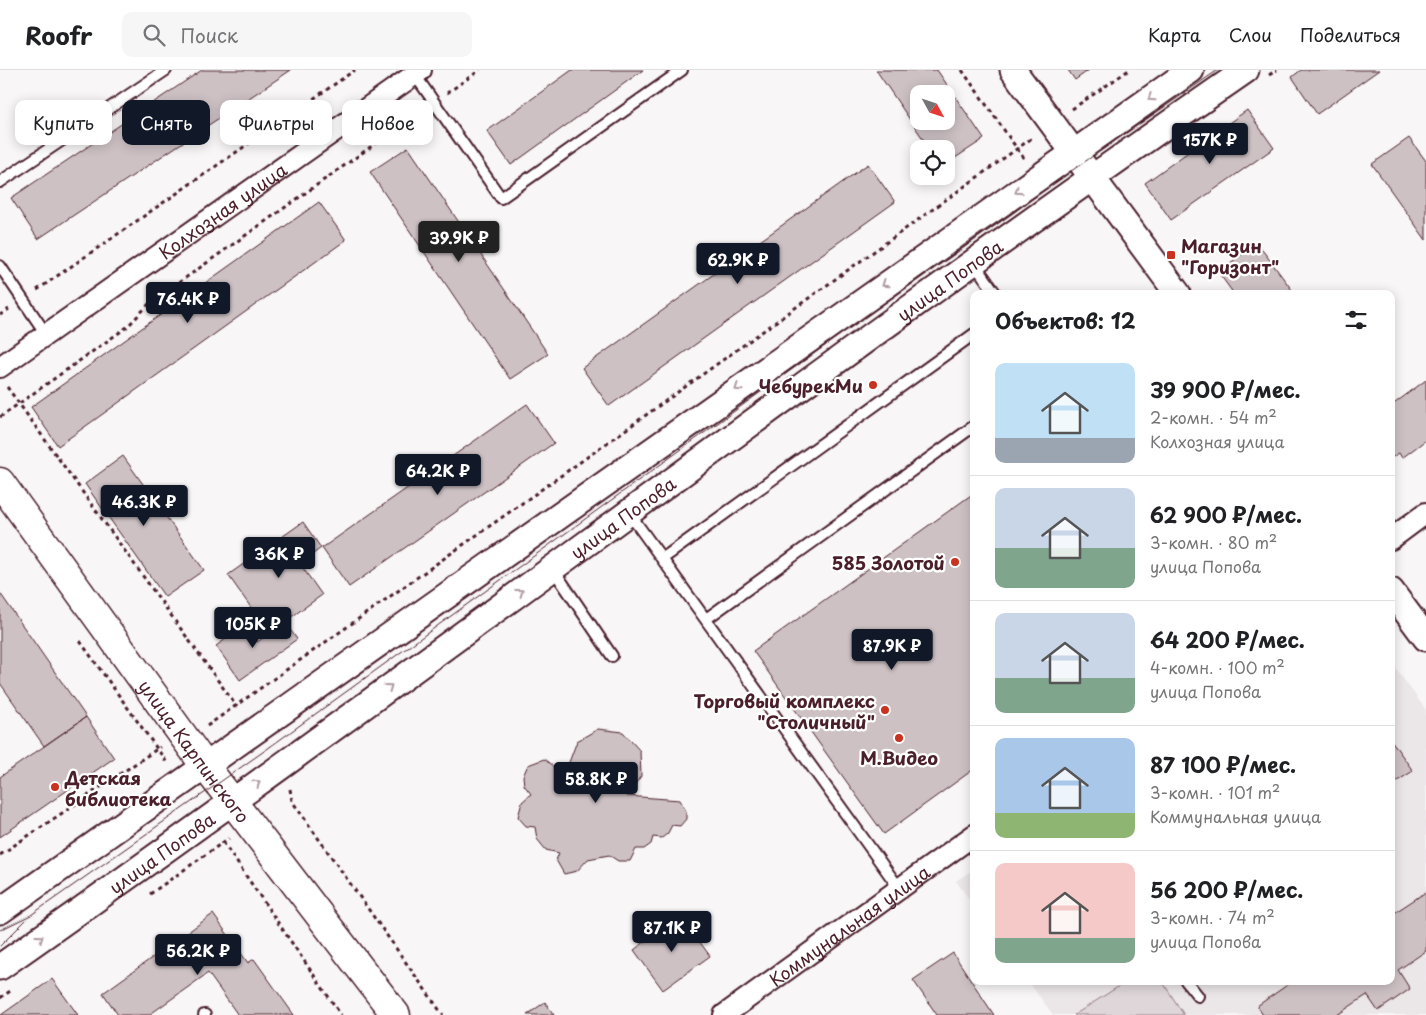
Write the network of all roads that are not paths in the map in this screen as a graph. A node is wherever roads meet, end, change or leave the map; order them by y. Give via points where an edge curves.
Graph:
1 (166, 70) edge
2 (682, 70) edge
3 (1013, 70) edge
4 (1191, 70) edge
5 (1246, 70) edge
6 (411, 74) edge
7 (1073, 152) junction
8 (1092, 177) junction
9 (0, 182) edge
10 (974, 263) junction
11 (0, 266) edge
12 (993, 290) edge
13 (1175, 290) edge
14 (46, 334) junction
15 (970, 337) edge
16 (2, 375) edge
17 (970, 429) edge
18 (0, 482) edge
19 (629, 513) junction
20 (1426, 513) edge
21 (1395, 536) edge
22 (662, 559) junction
23 (553, 568) junction
24 (1395, 596) edge
25 (706, 620) junction
26 (1426, 638) edge
27 (612, 656) dead end
28 (205, 766) junction
29 (233, 800) junction
30 (970, 838) edge
31 (899, 888) junction
32 (0, 910) edge
33 (0, 966) edge
34 (1189, 985) edge
35 (1198, 996) dead end
36 (396, 1015) edge
37 (724, 1015) edge

1 - 9 lane
2 - 6 lane via 501,198
3 - 7 street
4 -> 7 street, улица Попова
5 - 8 street, улица Попова
6 - 14 street, Колхозная улица
7 - 8 street
7 -> 28 street, улица Попова
8 - 10 street, улица Попова
8 - 13 street
10 - 12 lane
10 - 19 street, улица Попова
11 - 14 lane
14 - 16 street, Колхозная улица
15 - 22 lane
17 - 25 lane
18 - 28 main road, улица Карпинского
19 - 22 lane
19 - 23 street, улица Попова
20 - 21 street
22 - 25 lane
23 - 27 lane
29 -> 23 street, улица Попова
24 - 26 street
25 - 31 lane
28 - 29 main road, улица Карпинского
28 - 32 street, улица Попова
33 -> 29 street, улица Попова
29 - 36 main road, улица Карпинского
30 - 31 street, Коммунальная улица
31 - 37 street, Коммунальная улица
34 - 35 lane

